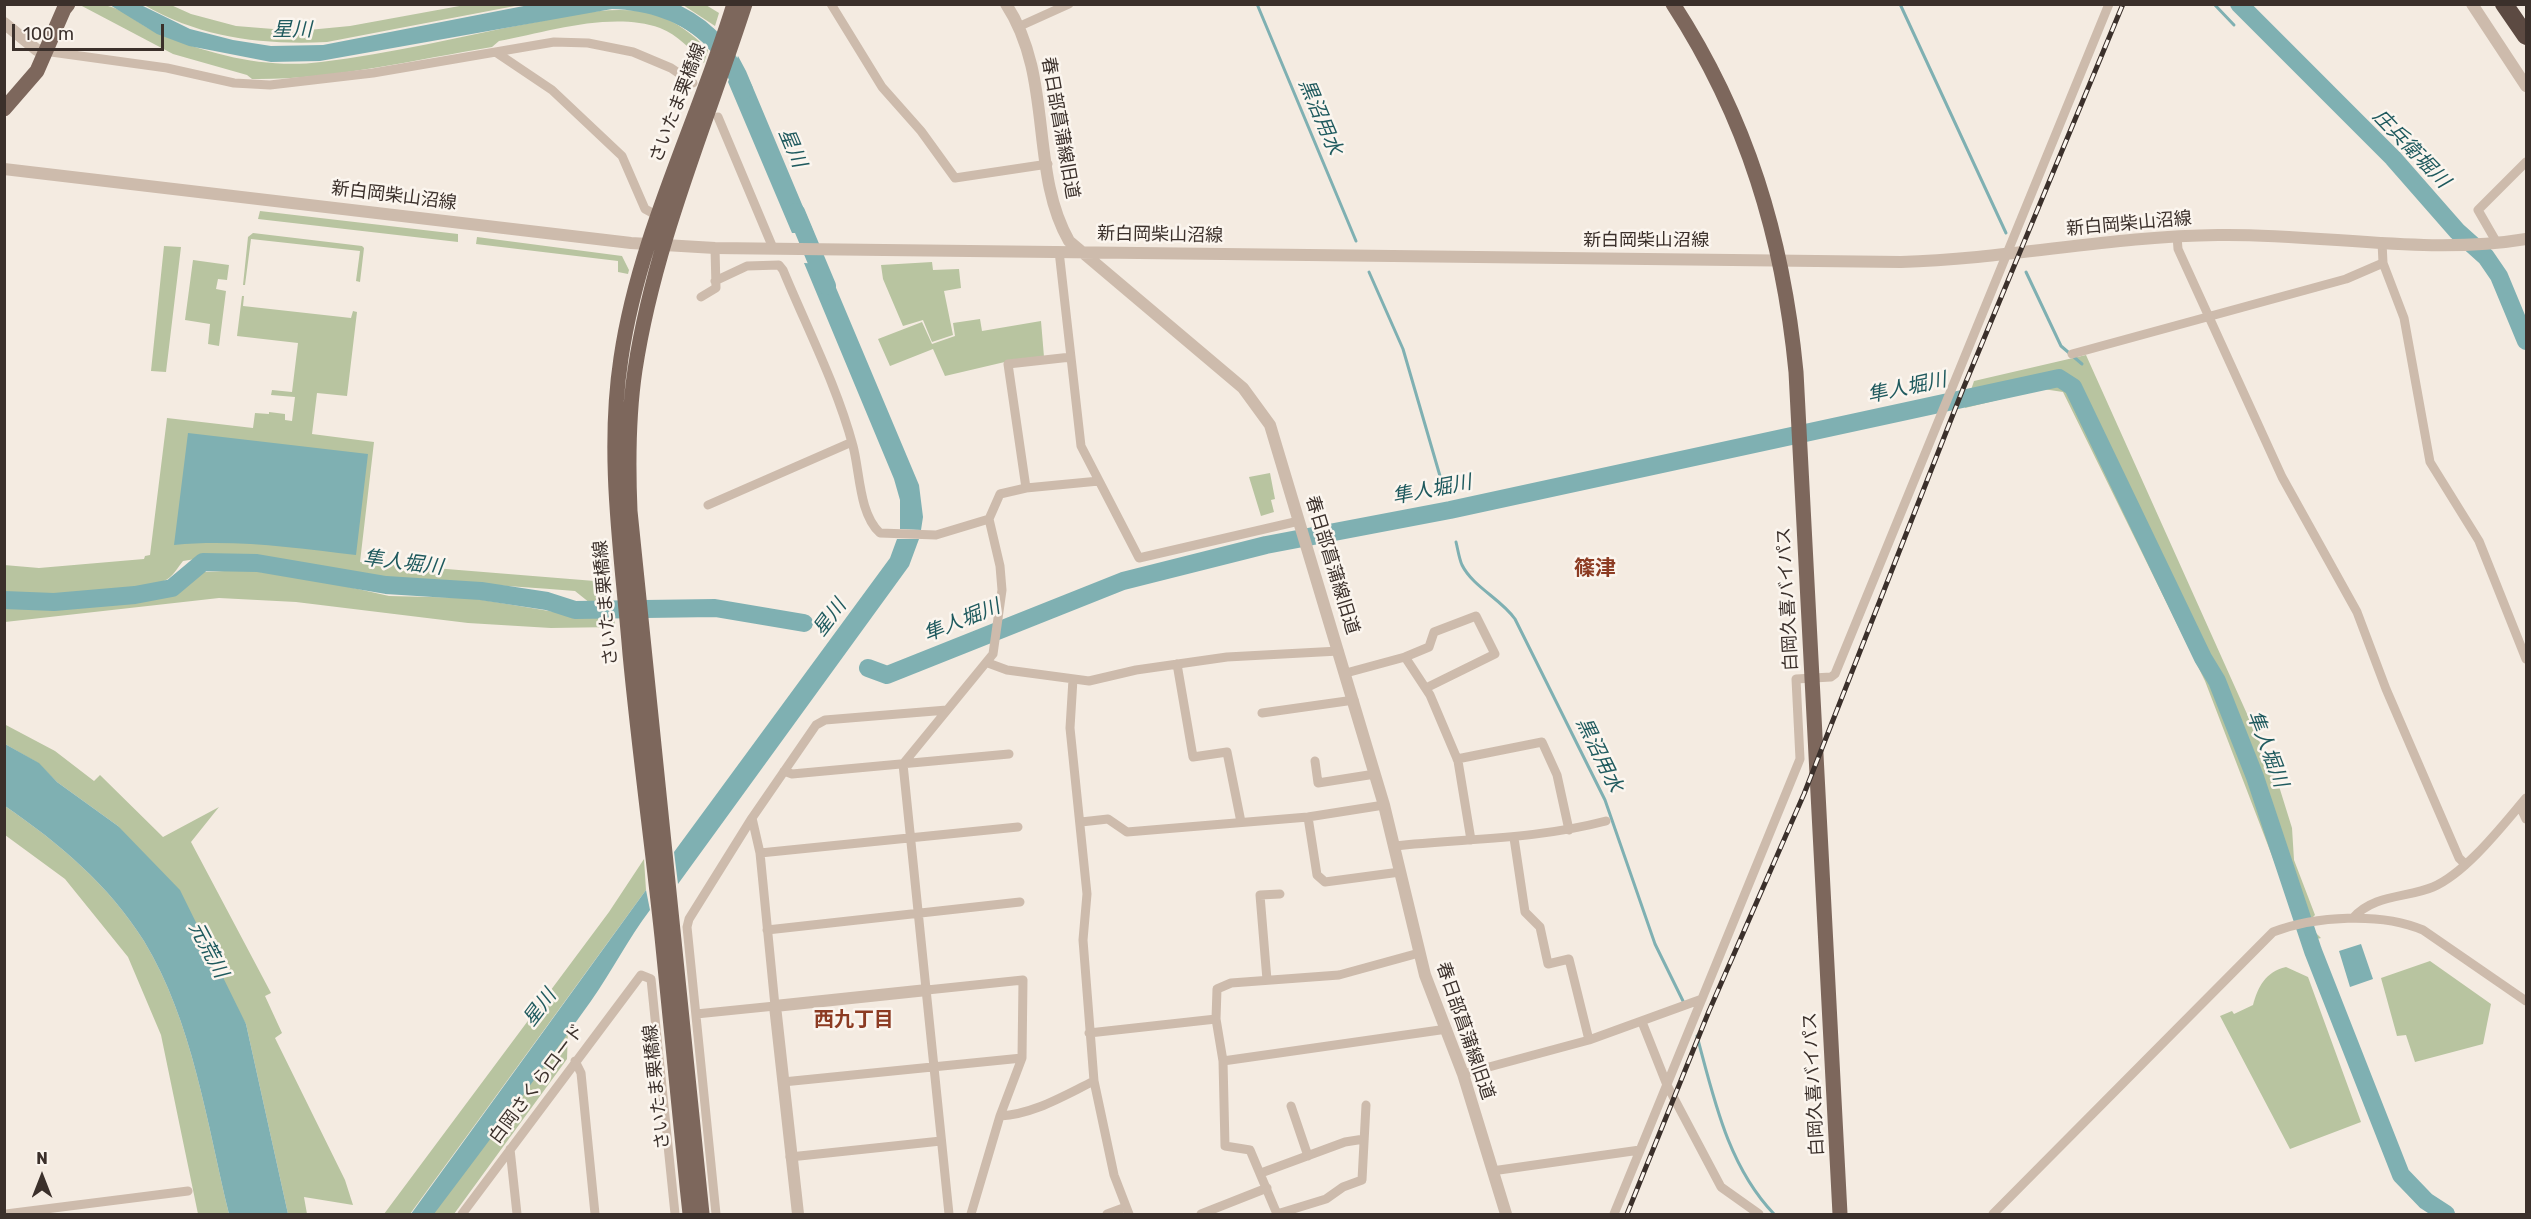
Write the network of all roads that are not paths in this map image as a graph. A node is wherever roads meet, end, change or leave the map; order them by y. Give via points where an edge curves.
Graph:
1 (68, 4) edge
2 (745, 4) edge
3 (831, 4) edge
4 (1006, 4) edge
5 (1069, 4) edge
6 (1673, 4) edge
7 (2109, 4) edge
8 (2472, 4) edge
9 (2504, 4) edge
10 (734, 17) edge
11 (4, 23) edge
12 (1018, 27) junction
13 (2526, 36) edge
14 (44, 51) junction
15 (497, 53) junction
16 (705, 86) junction
17 (2526, 86) edge
18 (4, 110) edge
19 (717, 117) dead end
20 (2526, 162) edge
21 (1048, 164) junction
22 (4, 169) edge
23 (658, 216) junction
24 (2177, 236) junction
25 (2526, 239) edge
26 (2382, 242) junction
27 (2493, 243) junction
28 (656, 245) junction
29 (715, 248) junction
30 (777, 248) junction
31 (1059, 251) junction
32 (1078, 251) junction
33 (2008, 255) junction
34 (1781, 260) junction
35 (2383, 263) junction
36 (716, 281) junction
37 (701, 297) dead end
38 (2210, 317) junction
39 (2072, 354) dead end
40 (1071, 357) junction
41 (852, 442) junction
42 (1099, 481) junction
43 (1026, 488) junction
44 (708, 505) dead end
45 (989, 519) junction
46 (1300, 524) junction
47 (634, 619) junction
48 (1339, 651) junction
49 (1405, 657) junction
50 (2526, 659) edge
51 (988, 663) junction
52 (1178, 664) junction
53 (1346, 673) junction
54 (1812, 677) junction
55 (1073, 679) junction
56 (1426, 688) junction
57 (1354, 700) junction
58 (948, 710) junction
59 (1262, 712) dead end
60 (1009, 754) dead end
61 (1457, 759) junction
62 (1315, 761) dead end
63 (903, 764) junction
64 (784, 771) junction
65 (1375, 774) junction
66 (2523, 802) edge
67 (1384, 805) junction
68 (1308, 816) junction
69 (752, 818) junction
70 (2526, 819) edge
71 (1606, 821) dead end
72 (1081, 822) junction
73 (1241, 822) junction
74 (1018, 827) dead end
75 (1569, 830) junction
76 (911, 837) junction
77 (1514, 838) junction
78 (1471, 840) junction
79 (1394, 846) junction
80 (760, 853) junction
81 (2464, 864) junction
82 (1400, 872) junction
83 (1280, 894) dead end
84 (1020, 902) dead end
85 (918, 914) junction
86 (2353, 918) junction
87 (767, 930) junction
88 (1419, 953) junction
89 (1267, 980) junction
90 (927, 990) junction
91 (1702, 999) junction
92 (2526, 1001) edge
93 (775, 1006) junction
94 (696, 1014) junction
95 (1216, 1019) junction
96 (1642, 1022) junction
97 (1447, 1029) junction
98 (1089, 1033) junction
99 (1589, 1040) junction
100 (1022, 1058) junction
101 (575, 1061) junction
102 (1223, 1061) junction
103 (934, 1066) junction
104 (1463, 1074) junction
105 (1094, 1081) junction
106 (783, 1082) junction
107 (1667, 1085) junction
108 (1291, 1106) dead end
109 (1366, 1106) dead end
110 (1000, 1116) junction
111 (1364, 1139) junction
112 (941, 1141) junction
113 (510, 1149) junction
114 (1640, 1150) junction
115 (1308, 1156) junction
116 (790, 1157) junction
117 (1492, 1171) junction
118 (1261, 1173) junction
119 (1267, 1188) junction
120 (188, 1191) dead end
121 (1127, 1211) edge
122 (1277, 1214) edge
123 (6, 1215) edge
124 (462, 1215) edge
125 (516, 1215) edge
126 (595, 1215) edge
127 (675, 1215) edge
128 (690, 1215) edge
129 (702, 1215) edge
130 (716, 1215) edge
131 (798, 1215) edge
132 (949, 1215) edge
133 (971, 1215) edge
134 (1107, 1215) edge
135 (1200, 1215) edge
136 (1506, 1215) edge
137 (1614, 1215) edge
138 (1759, 1215) edge
139 (1840, 1215) edge
140 (1993, 1215) edge

1 - 14 main road
2 - 10 main road, さいたま栗橋線
3 - 21 street via 882,87 955,178
4 - 12 street, 春日部菖蒲線旧道
5 - 12 street
6 - 34 main road, 白岡久喜バイパス via 1705,56 1731,110 1757,177
7 - 33 street
8 - 17 street
9 - 13 highway
10 - 16 main road, さいたま栗橋線
11 - 14 street via 37,50
12 - 21 street, 春日部菖蒲線旧道 via 1034,75
14 - 15 street via 167,68 234,83 270,85
14 - 18 main road via 37,71
15 - 16 street via 554,42 609,46 633,52
15 - 23 street via 552,90 622,156 645,209
16 - 23 main road, さいたま栗橋線
16 - 28 main road, さいたま栗橋線
19 - 30 street
20 - 27 street via 2478,210
21 - 32 street, 春日部菖蒲線旧道 via 1062,228
22 - 28 street, 新白岡柴山沼線
23 - 28 main road, さいたま栗橋線
24 - 26 street, 新白岡柴山沼線 via 2276,234
24 - 33 street, 新白岡柴山沼線
24 - 38 street via 2178,249
25 - 27 street
26 - 27 street, 新白岡柴山沼線
26 - 35 street
28 - 29 street, 新白岡柴山沼線
28 - 47 main road, さいたま栗橋線 via 630,421
29 - 30 street, 新白岡柴山沼線
29 - 36 street
30 - 31 street, 新白岡柴山沼線
31 - 32 street, 新白岡柴山沼線
31 - 40 street
32 - 34 street, 新白岡柴山沼線
32 - 46 street, 春日部菖蒲線旧道 via 1243,388 1258,406 1278,445
33 - 34 street, 新白岡柴山沼線 via 1911,261
33 - 54 street via 1835,674
34 - 54 main road, 白岡久喜バイパス via 1793,343
35 - 38 street via 2346,279
35 - 50 street via 2404,318 2430,462 2478,541
36 - 37 street via 716,288
36 - 41 street via 747,266 779,265
38 - 39 street
38 - 81 street via 2282,477 2356,612
40 - 42 street via 1082,446
40 - 43 street via 1008,364
41 - 44 street
41 - 45 street via 867,514 876,530 885,535 936,535
42 - 43 street
42 - 46 street via 1138,558
43 - 45 street via 1000,494
45 - 51 street via 1000,566 1002,608 996,645
46 - 48 street, 春日部菖蒲線旧道
47 - 128 main road, さいたま栗橋線 via 652,860
47 - 129 main road, さいたま栗橋線 via 664,844
48 - 52 street via 1227,657
48 - 53 street, 春日部菖蒲線旧道
49 - 53 street
49 - 56 street
49 - 56 street via 1430,646 1434,632 1476,616 1495,654
51 - 55 street via 1007,670
51 - 58 street
52 - 55 street via 1100,679
52 - 73 street via 1193,757 1227,752
53 - 57 street, 春日部菖蒲線旧道
54 - 91 street via 1796,679 1800,759
54 - 139 main road, 白岡久喜バイパス
55 - 72 street via 1070,728
56 - 61 street
57 - 59 street
57 - 65 street, 春日部菖蒲線旧道
58 - 63 street
58 - 64 street via 825,720 816,725
60 - 63 street
61 - 75 street via 1542,742 1557,775
61 - 78 street
62 - 65 street via 1318,783
63 - 64 street via 792,774
63 - 76 street
64 - 69 street
65 - 67 street, 春日部菖蒲線旧道
66 - 70 street
66 - 81 street
67 - 68 street
67 - 79 street, 春日部菖蒲線旧道
68 - 73 street
68 - 82 street via 1317,875 1325,882
69 - 80 street
69 - 94 street via 689,919
71 - 75 street
72 - 73 street via 1108,819 1127,832
72 - 98 street via 1087,894 1083,940
74 - 76 street
75 - 77 street
76 - 80 street
76 - 85 street
77 - 78 street
77 - 99 street via 1525,912 1540,927 1548,964 1569,959
78 - 79 street
79 - 82 street, 春日部菖蒲線旧道
80 - 87 street
81 - 86 street via 2434,887 2379,901
82 - 88 street, 春日部菖蒲線旧道
83 - 89 street via 1260,895
84 - 85 street
85 - 87 street
85 - 90 street
86 - 92 street via 2397,921 2423,930
86 - 140 street via 2296,924 2273,932
87 - 93 street
88 - 89 street via 1339,975
88 - 97 street, 春日部菖蒲線旧道
89 - 95 street via 1231,983 1217,989
90 - 93 street
90 - 100 street via 1023,980
90 - 103 street
91 - 96 street
91 - 107 street
93 - 94 street
93 - 106 street
94 - 130 street
95 - 98 street
95 - 102 street
96 - 99 street
96 - 107 street
97 - 102 street
97 - 104 street, 春日部菖蒲線旧道
98 - 105 street
99 - 104 street
100 - 103 street
100 - 110 street
101 - 113 street, 白岡さくらロード
101 - 126 street via 581,1073
101 - 127 street, 白岡さくらロード via 641,975 651,979
102 - 118 street via 1225,1146 1250,1150
103 - 106 street
103 - 112 street
104 - 117 street, 春日部菖蒲線旧道
105 - 110 street via 1047,1105
105 - 121 street via 1114,1175
106 - 116 street
107 - 114 street
107 - 138 street via 1721,1187
108 - 115 street
109 - 111 street
110 - 133 street
111 - 115 street
111 - 122 street via 1362,1180 1326,1199
112 - 116 street
112 - 132 street
113 - 124 street, 白岡さくらロード
113 - 125 street
114 - 117 street
114 - 137 street
115 - 118 street
116 - 131 street
117 - 136 street, 春日部菖蒲線旧道
118 - 119 street
119 - 122 street
119 - 135 street
120 - 123 street
121 - 134 street

